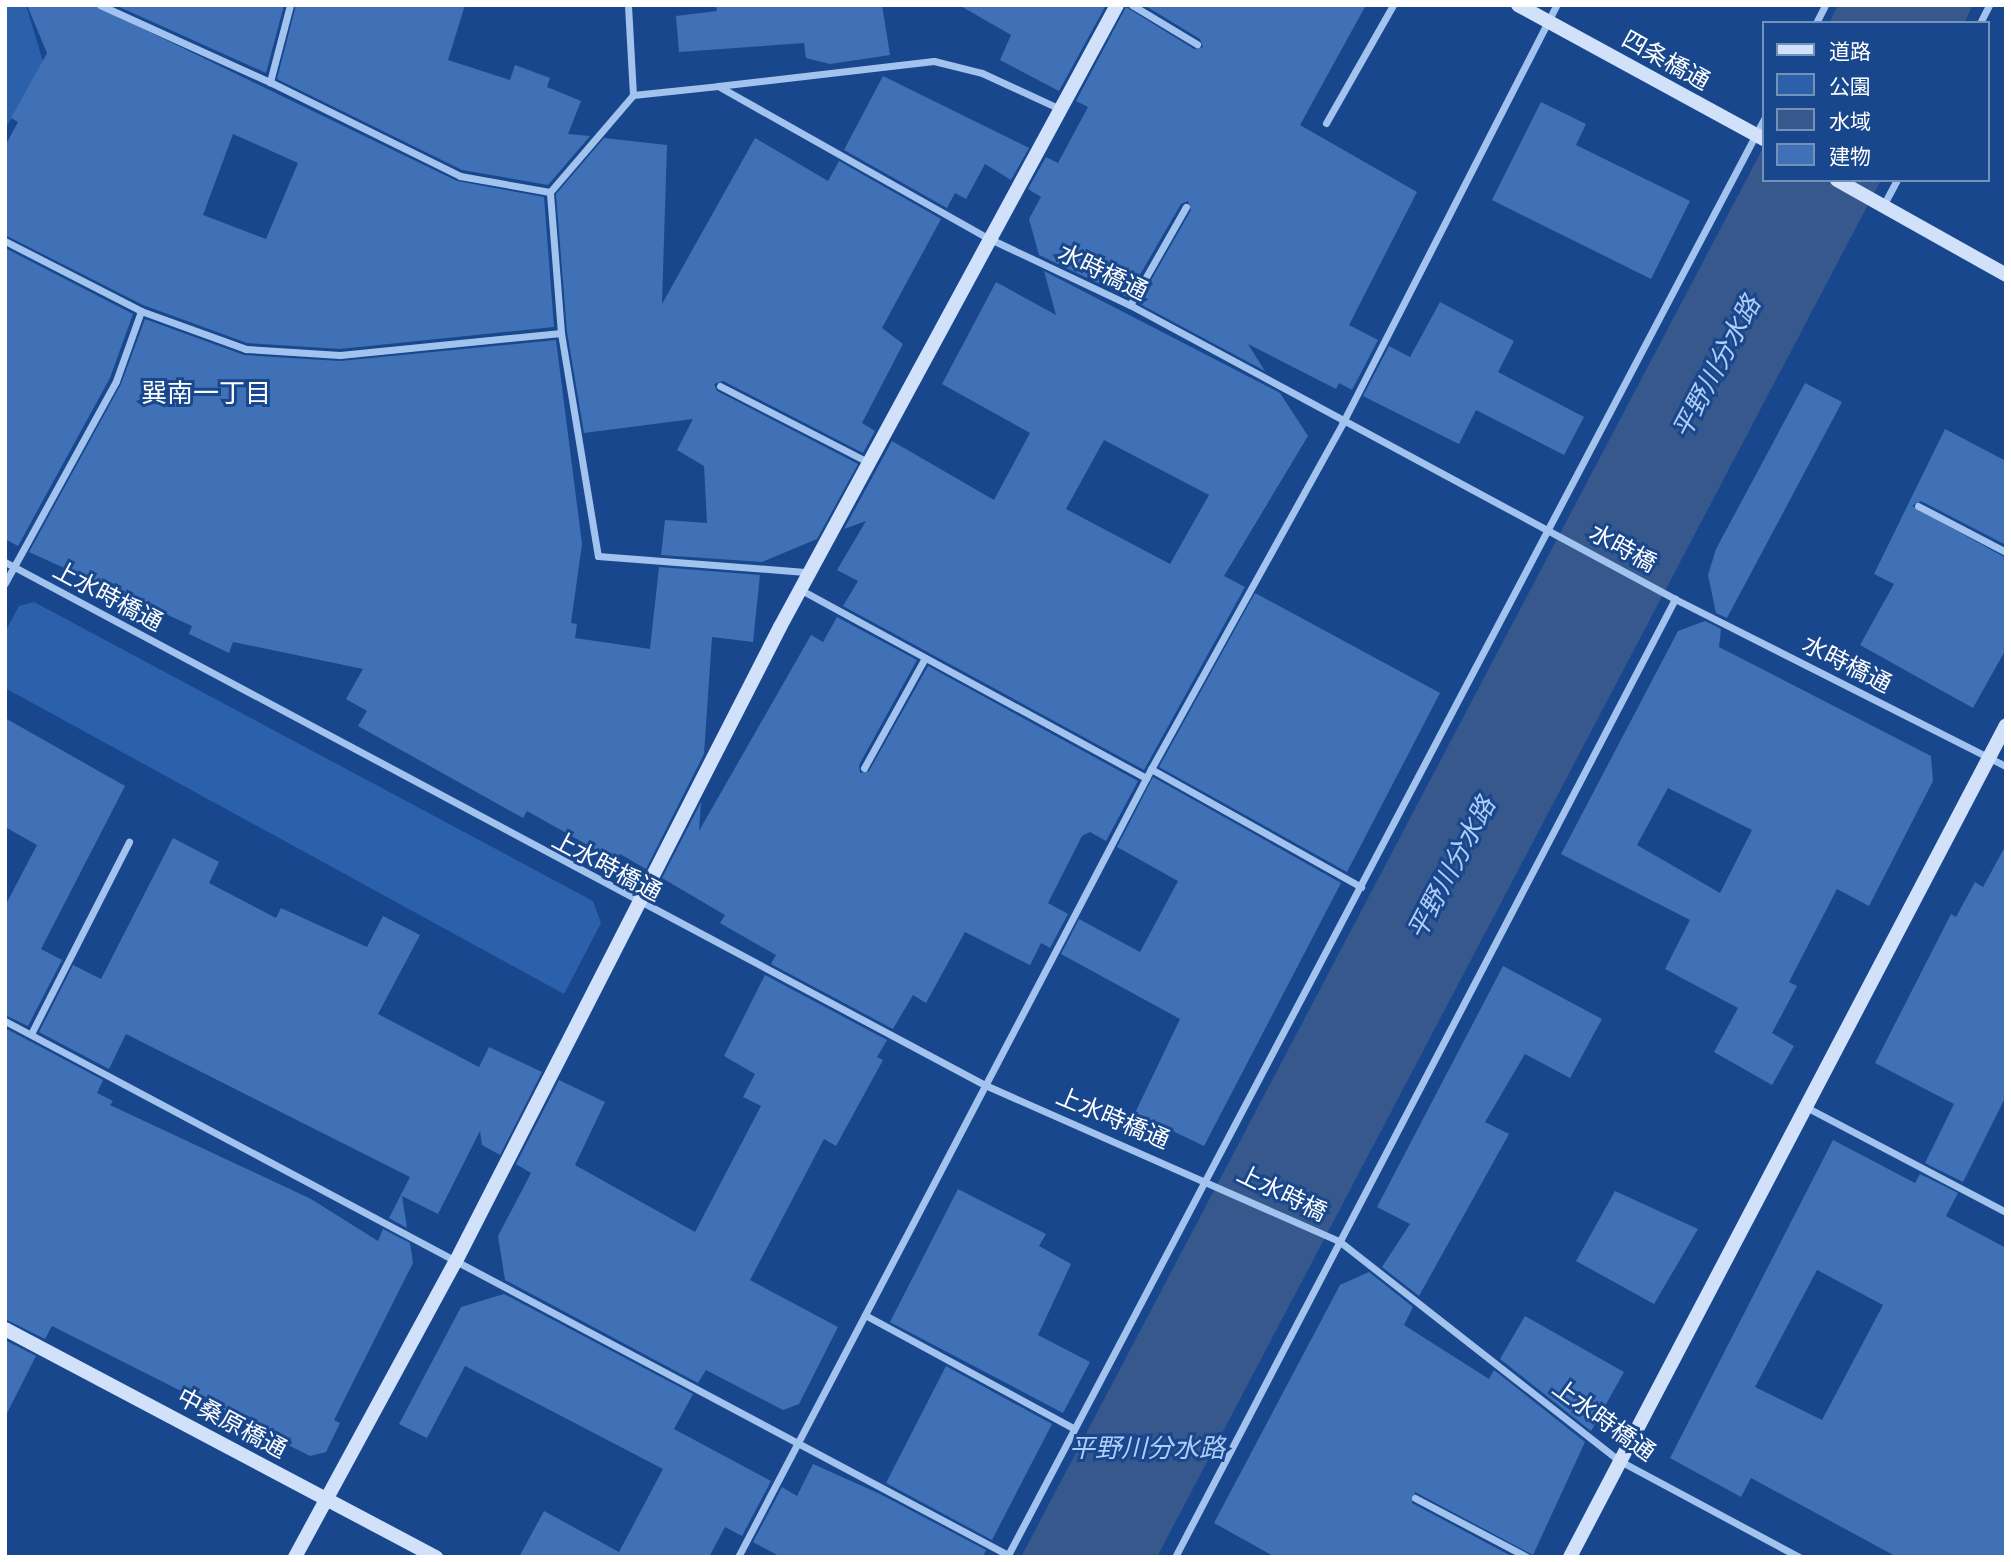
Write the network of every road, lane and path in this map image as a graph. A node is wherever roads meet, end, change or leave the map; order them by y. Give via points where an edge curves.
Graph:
1 (100, 5) edge
2 (290, 5) edge
3 (628, 5) edge
4 (1117, 5) edge
5 (1132, 5) edge
6 (1393, 5) edge
7 (1518, 5) edge
8 (1556, 5) edge
9 (1825, 5) edge
10 (1989, 5) edge
11 (1548, 21) junction
12 (1817, 21) edge
13 (1981, 21) edge
14 (1197, 44) dead end
15 (270, 82) junction
16 (718, 86) junction
17 (633, 95) junction
18 (1058, 108) junction
19 (1326, 123) dead end
20 (1760, 137) edge
21 (1841, 182) edge
22 (1896, 182) edge
23 (550, 192) junction
24 (1883, 206) junction
25 (1186, 207) dead end
26 (988, 238) junction
27 (5, 241) edge
28 (2006, 275) edge
29 (1130, 306) junction
30 (141, 311) junction
31 (561, 333) junction
32 (720, 386) dead end
33 (1342, 424) junction
34 (871, 463) junction
35 (1918, 506) dead end
36 (1548, 529) junction
37 (2006, 552) edge
38 (5, 562) edge
39 (14, 567) junction
40 (813, 573) junction
41 (5, 583) edge
42 (803, 591) junction
43 (1673, 598) junction
44 (925, 658) junction
45 (2006, 725) edge
46 (1989, 757) junction
47 (2006, 766) edge
48 (864, 768) dead end
49 (1151, 769) junction
50 (1146, 778) junction
51 (130, 842) dead end
52 (1361, 887) junction
53 (640, 906) junction
54 (5, 1021) edge
55 (30, 1034) junction
56 (985, 1085) junction
57 (1806, 1107) junction
58 (1204, 1177) junction
59 (1212, 1181) joint
60 (2006, 1212) edge
61 (1337, 1240) junction
62 (456, 1261) junction
63 (865, 1315) junction
64 (5, 1329) edge
65 (1073, 1428) junction
66 (799, 1441) junction
67 (1620, 1461) junction
68 (326, 1498) junction
69 (1415, 1499) dead end
70 (1008, 1556) edge
71 (295, 1557) edge
72 (436, 1557) edge
73 (738, 1557) edge
74 (1175, 1557) edge
75 (1527, 1557) edge
76 (1570, 1557) edge
77 (1799, 1557) edge

1 - 15 street
2 - 15 street
3 - 17 street
4 - 18 street
5 - 14 street
6 - 19 street
7 - 11 street, 四条橋通
8 - 11 street
9 - 12 street
10 - 13 street
11 - 20 street, 四条橋通
11 - 33 street
15 - 23 street via 460,176
16 - 17 street
16 - 18 street via 934,61 982,73
16 - 26 street, 水時橋通
17 - 23 street
18 - 26 street
20 - 36 street
21 - 24 street
22 - 24 street
23 - 31 street
24 - 28 street
25 - 29 street
26 - 29 street, 水時橋通
26 - 34 street
27 - 30 street
29 - 33 street, 水時橋通
30 - 31 street via 246,349 327,354
30 - 39 street via 116,381
31 - 40 street via 598,556
32 - 34 street
33 - 36 street, 水時橋通
33 - 49 street
34 - 40 street
35 - 37 street
36 - 43 street, 水時橋
36 - 52 street
38 - 39 street, 上水時橋通
39 - 41 street
39 - 53 street, 上水時橋通
40 - 42 street
42 - 44 street
42 - 53 street
43 - 46 street, 水時橋通
43 - 61 street
44 - 48 street
44 - 50 street
45 - 46 street
46 - 47 street, 水時橋通
46 - 57 street
49 - 50 street
49 - 52 street
50 - 56 street
51 - 55 street
52 - 58 street
53 - 56 street, 上水時橋通
53 - 62 street
54 - 55 street
55 - 62 street
56 - 58 street, 上水時橋通
56 - 63 street
57 - 60 street
57 - 67 street
58 - 59 street, 上水時橋通
58 - 65 street
59 - 61 street, 上水時橋
61 - 67 street, 上水時橋通
61 - 74 street
62 - 66 street
62 - 68 street
63 - 65 street
63 - 66 street
64 - 68 street, 中桑原橋通
65 - 70 street
66 - 70 street
66 - 73 street
67 - 76 street
67 - 77 street, 上水時橋通
68 - 71 street
68 - 72 street, 中桑原橋通
69 - 75 street

